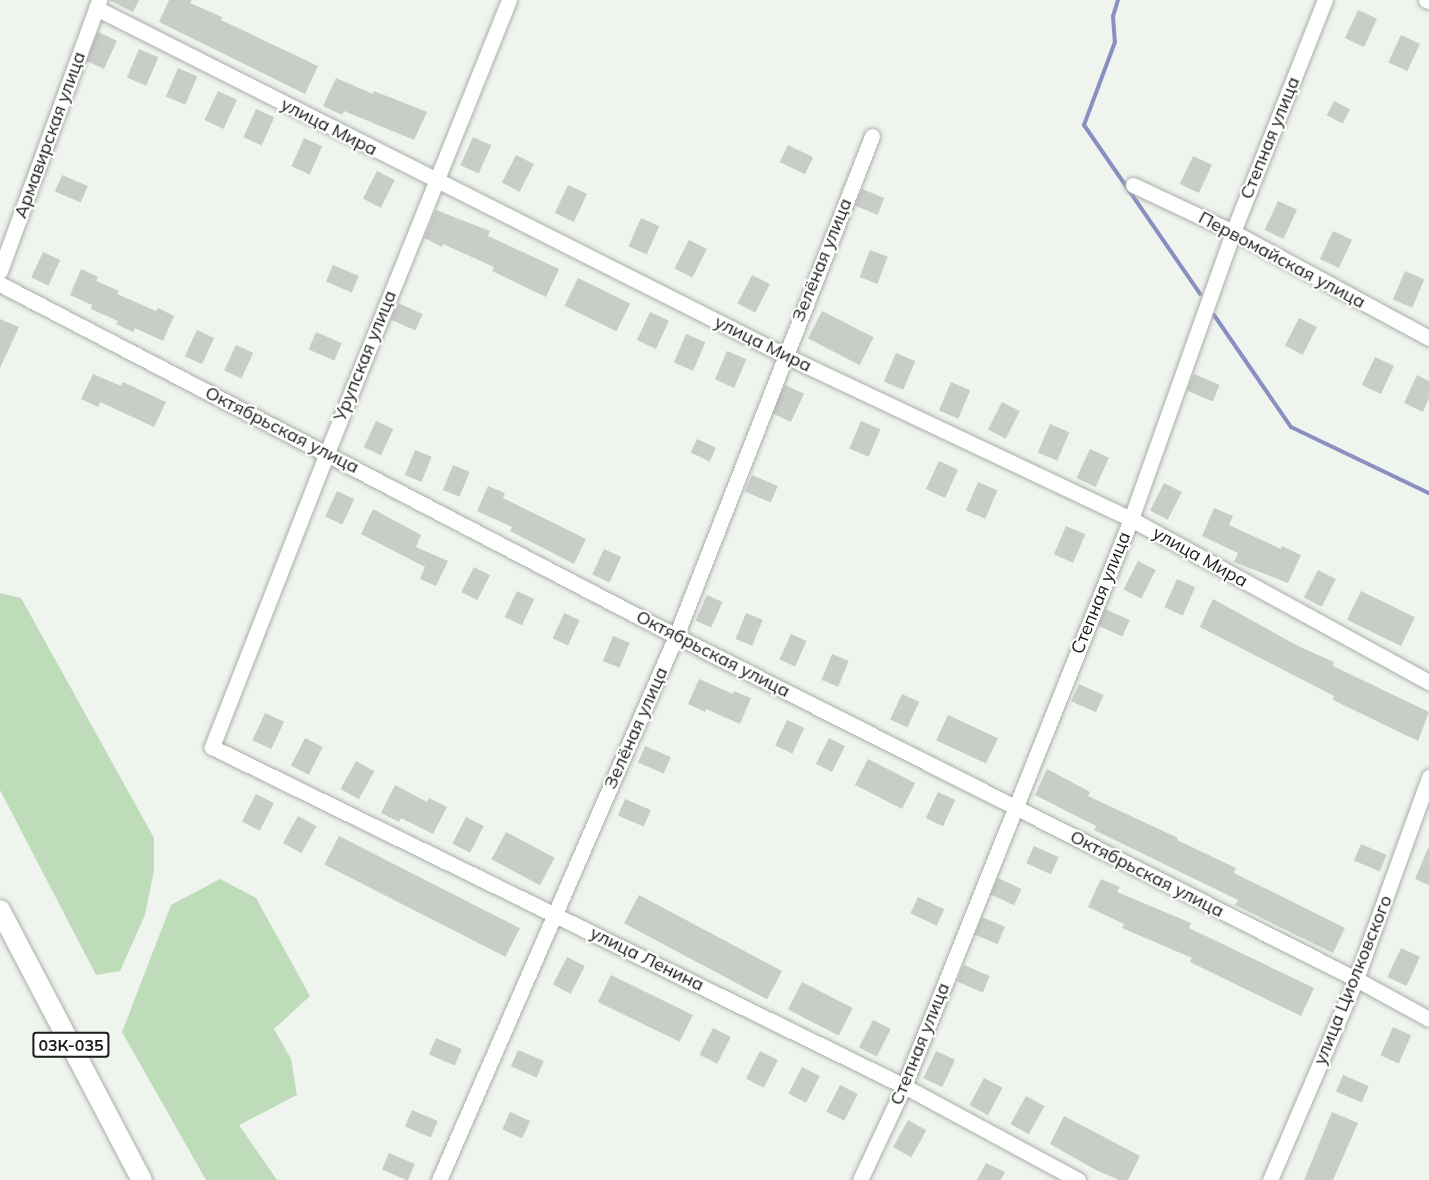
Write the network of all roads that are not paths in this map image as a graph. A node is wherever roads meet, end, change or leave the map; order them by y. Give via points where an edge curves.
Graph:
1 (509, 0) edge
2 (1325, 0) edge
3 (98, 4) edge
4 (872, 136) dead end
5 (435, 181) junction
6 (1133, 185) dead end
7 (1233, 232) junction
8 (0, 270) edge
9 (0, 284) edge
10 (1429, 338) edge
11 (784, 355) junction
12 (327, 453) junction
13 (1131, 519) junction
14 (676, 636) junction
15 (1429, 682) edge
16 (213, 747) joint
17 (1429, 777) edge
18 (1015, 808) junction
19 (0, 910) edge
20 (555, 914) junction
21 (1356, 979) junction
22 (1429, 1019) edge
23 (904, 1086) junction
24 (142, 1180) edge
25 (439, 1180) edge
26 (860, 1180) edge
27 (1078, 1180) edge
28 (1270, 1180) edge

1 - 5 street, Урупская улица
2 - 7 street, Степная улица
3 - 5 street, улица Мира
3 - 8 street, Армавирская улица
4 - 11 street, Зелёная улица
5 - 11 street, улица Мира
5 - 12 street, Урупская улица
6 - 7 street, Первомайская улица
7 - 10 street, Первомайская улица
7 - 13 street, Степная улица
9 - 12 street, Октябрьская улица
11 - 13 street, улица Мира
11 - 14 street, Зелёная улица
12 - 14 street, Октябрьская улица
12 - 16 street, Урупская улица
13 - 15 street, улица Мира
13 - 18 street, Степная улица
14 - 18 street, Октябрьская улица
14 - 20 street, Зелёная улица
16 - 20 street, улица Ленина
17 - 21 street, улица Циолковского
18 - 21 street, Октябрьская улица
18 - 23 street, Степная улица
19 - 24 main road, 03К-035
20 - 23 street, улица Ленина
20 - 25 street, Зелёная улица
21 - 22 street, Октябрьская улица
21 - 28 street, улица Циолковского
23 - 26 street, Степная улица
23 - 27 street, улица Ленина

